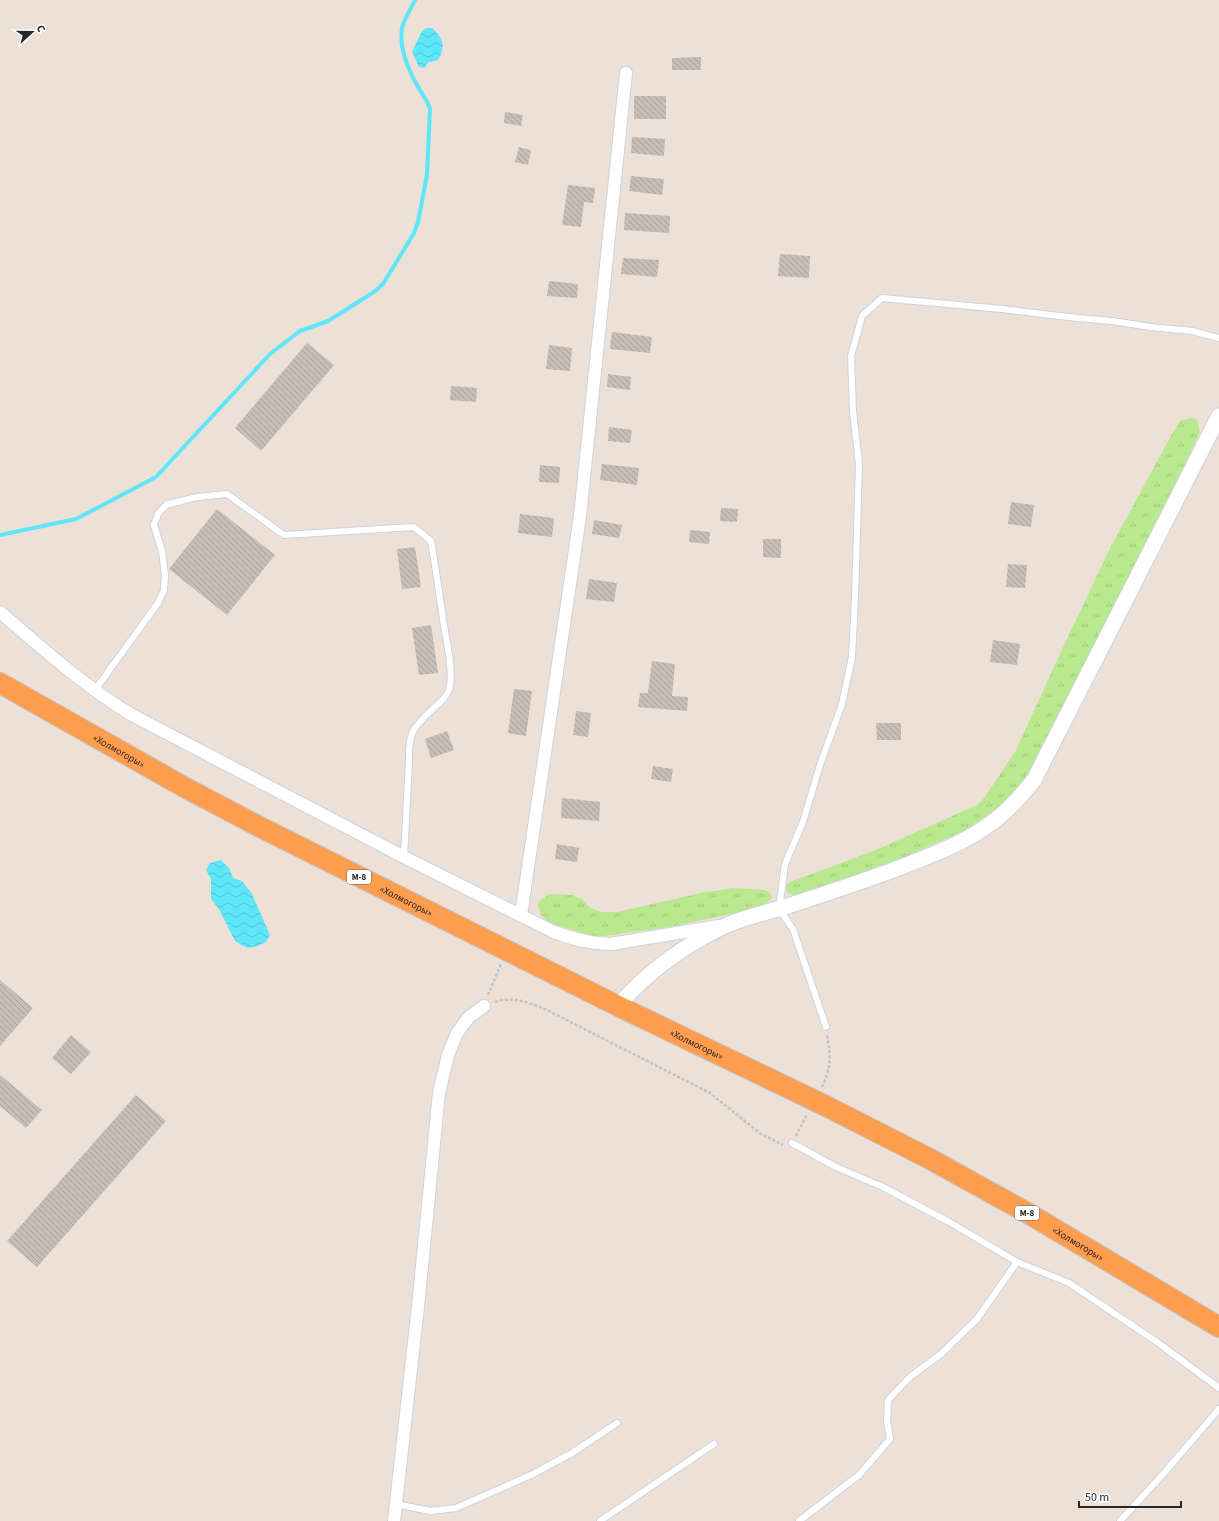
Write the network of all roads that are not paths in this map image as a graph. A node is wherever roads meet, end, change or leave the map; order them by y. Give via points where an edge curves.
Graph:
1 (626, 73) dead end
2 (1219, 338) edge
3 (1219, 416) edge
4 (0, 612) edge
5 (0, 682) edge
6 (95, 690) junction
7 (404, 857) junction
8 (780, 909) junction
9 (521, 915) junction
10 (729, 924) junction
11 (667, 935) junction
12 (677, 953) junction
13 (484, 1006) road end
14 (618, 1006) junction
15 (826, 1027) dead end
16 (792, 1144) dead end
17 (1017, 1262) junction
18 (1219, 1327) edge
19 (1219, 1388) edge
20 (1219, 1409) edge
21 (617, 1423) dead end
22 (714, 1444) dead end
23 (396, 1504) junction
24 (394, 1521) edge
25 (600, 1521) edge
26 (799, 1521) edge
27 (1120, 1521) edge

1 - 9 street via 580,516
2 - 8 lane via 1192,331 1112,321 882,298 862,316 851,356 853,411 859,464 852,657 842,704 803,822 785,864
3 - 8 street via 1042,766 1017,800 994,821 968,838 937,853
4 - 6 street
5 - 14 highway, «Холмогоры» / М-8 via 184,787 258,826
6 - 7 street via 132,715
6 - 7 lane via 158,603 164,590 162,551 154,525 158,514 166,505 197,497 227,494 284,535 414,527 431,542 449,655 450,682 448,691 441,701 417,724 408,745
7 - 9 street
8 - 10 street
8 - 15 lane via 793,929
9 - 11 street via 554,932 594,944 621,943
10 - 11 street
10 - 12 street
11 - 12 street
12 - 14 street via 642,981
13 - 23 street via 469,1017 457,1032 448,1055 439,1093 418,1315
14 - 18 highway, «Холмогоры» / М-8, bridge via 930,1159 1026,1212
16 - 17 lane via 883,1187
17 - 19 lane via 1069,1283 1146,1334
17 - 26 lane via 977,1319 941,1354 910,1377 888,1400 887,1421 890,1439 859,1475
20 - 27 lane
21 - 23 lane via 572,1453 533,1474 456,1508 430,1511
22 - 25 lane
23 - 24 street

